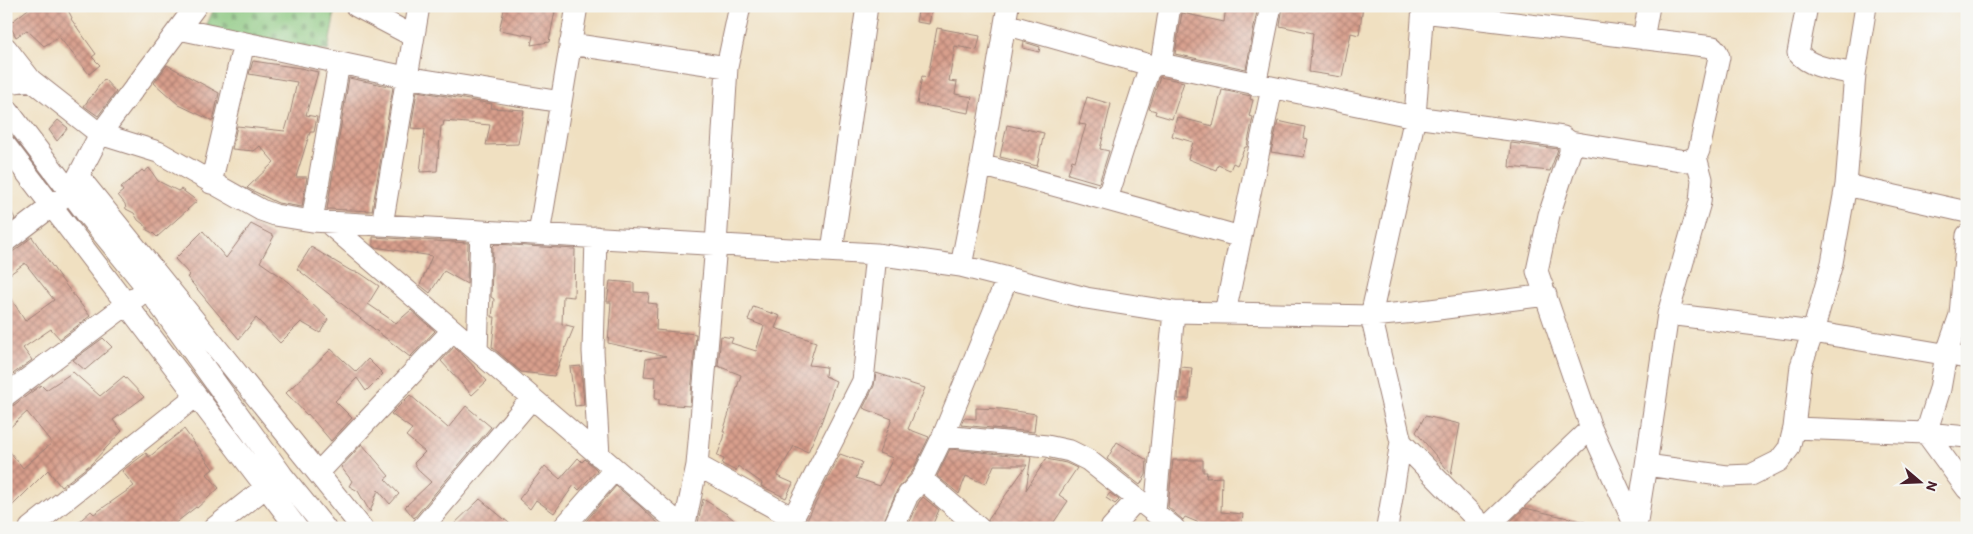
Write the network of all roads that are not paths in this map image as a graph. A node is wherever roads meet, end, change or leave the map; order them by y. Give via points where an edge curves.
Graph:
1 (196, 6) edge
2 (356, 6) edge
3 (419, 6) edge
4 (577, 6) edge
5 (740, 6) edge
6 (867, 6) edge
7 (1170, 6) edge
8 (1271, 6) edge
9 (1649, 6) edge
10 (1807, 6) edge
11 (1866, 6) edge
12 (1423, 9) edge
13 (1006, 15) edge
14 (179, 29) junction
15 (413, 36) junction
16 (1643, 39) junction
17 (244, 43) junction
18 (570, 44) junction
19 (6, 48) edge
20 (339, 62) junction
21 (1157, 65) junction
22 (727, 67) junction
23 (1855, 74) junction
24 (406, 77) junction
25 (31, 80) junction
26 (6, 83) edge
27 (1263, 86) junction
28 (561, 102) junction
29 (6, 108) edge
30 (1415, 117) junction
31 (100, 134) junction
32 (1570, 142) junction
33 (6, 146) edge
34 (1696, 157) junction
35 (981, 164) junction
36 (211, 183) junction
37 (75, 185) junction
38 (1846, 185) junction
39 (1107, 199) junction
40 (52, 206) junction
41 (1967, 212) edge
42 (320, 222) junction
43 (382, 225) junction
44 (481, 231) junction
45 (538, 234) junction
46 (1967, 235) edge
47 (596, 237) junction
48 (1241, 237) junction
49 (6, 241) edge
50 (716, 245) junction
51 (832, 251) junction
52 (876, 254) junction
53 (961, 266) junction
54 (1007, 279) junction
55 (148, 289) junction
56 (1546, 295) junction
57 (127, 304) junction
58 (1174, 312) junction
59 (1225, 313) junction
60 (1668, 314) junction
61 (1371, 316) junction
62 (453, 330) junction
63 (1812, 332) junction
64 (477, 351) junction
65 (1956, 357) edge
66 (6, 395) edge
67 (196, 396) junction
68 (532, 398) junction
69 (1591, 428) junction
70 (1794, 428) junction
71 (1926, 433) junction
72 (943, 436) junction
73 (1967, 437) edge
74 (1402, 442) junction
75 (607, 462) junction
76 (697, 465) junction
77 (1646, 465) junction
78 (318, 472) junction
79 (922, 478) junction
80 (274, 481) junction
81 (1967, 489) edge
82 (1137, 499) junction
83 (1155, 511) junction
84 (791, 523) edge
85 (1636, 527) edge
86 (30, 528) edge
87 (214, 528) edge
88 (297, 528) edge
89 (325, 528) edge
90 (362, 528) edge
91 (422, 528) edge
92 (563, 528) edge
93 (684, 528) edge
94 (893, 528) edge
95 (979, 528) edge
96 (1111, 528) edge
97 (1174, 528) edge
98 (1387, 528) edge
99 (1486, 528) edge

1 - 14 street
2 - 15 street
3 - 15 street
4 - 18 street
5 - 22 street
6 - 51 street
7 - 21 street
8 - 27 street
9 - 16 street
10 - 23 street via 1798,54 1811,63
11 - 23 street
12 - 16 street
12 - 30 street
13 - 21 street
13 - 35 street
14 - 17 street
14 - 31 street
15 - 24 street
16 - 34 street via 1713,48 1717,52 1719,57
17 - 20 street
17 - 36 street
18 - 22 street
18 - 28 street
19 - 25 street
20 - 24 street
20 - 42 street
21 - 27 street
21 - 39 street via 1148,72
22 - 50 street
23 - 38 street
24 - 28 street
24 - 43 street
25 - 26 street
25 - 31 street
27 - 30 street
27 - 48 street
28 - 45 street
29 - 37 street
30 - 32 street via 1563,137
30 - 61 street
31 - 36 street via 158,152
31 - 37 street
32 - 34 street via 1686,160
32 - 56 street via 1570,152 1549,215 1538,271
33 - 40 street
34 - 60 street via 1702,179 1700,202
35 - 39 street
35 - 53 street
36 - 42 street via 261,210
37 - 40 street
37 - 55 street
37 - 78 street
38 - 41 street
38 - 63 street via 1832,263
39 - 48 street
40 - 49 street
40 - 57 street
42 - 43 street
42 - 62 street
43 - 44 street
44 - 45 street
44 - 64 street
45 - 47 street
46 - 65 street
47 - 50 street
47 - 75 street via 593,350
48 - 59 street
50 - 51 street
50 - 76 street
51 - 52 street
52 - 53 street
52 - 84 street via 863,381
53 - 54 street
54 - 58 street via 1103,302
54 - 72 street
55 - 57 street
55 - 80 street
56 - 61 street
56 - 69 street
57 - 66 street
57 - 67 street
58 - 59 street
58 - 83 street
59 - 61 street
60 - 63 street
60 - 77 street
61 - 74 street
62 - 64 street
62 - 78 street
63 - 65 street
63 - 70 street via 1801,366
64 - 68 street
65 - 71 street via 1940,389
67 - 80 street
67 - 86 street
68 - 75 street
68 - 91 street
69 - 85 street
69 - 99 street
70 - 71 street
70 - 77 street via 1788,448 1779,461 1752,475 1727,476
71 - 73 street
71 - 81 street
72 - 79 street
72 - 82 street via 1070,450 1088,460
74 - 98 street
74 - 99 street
75 - 92 street
75 - 93 street
76 - 84 street
76 - 93 street
77 - 85 street
78 - 90 street
79 - 94 street via 908,495
79 - 95 street
80 - 87 street
80 - 88 street
80 - 89 street
82 - 83 street
82 - 96 street
83 - 97 street

